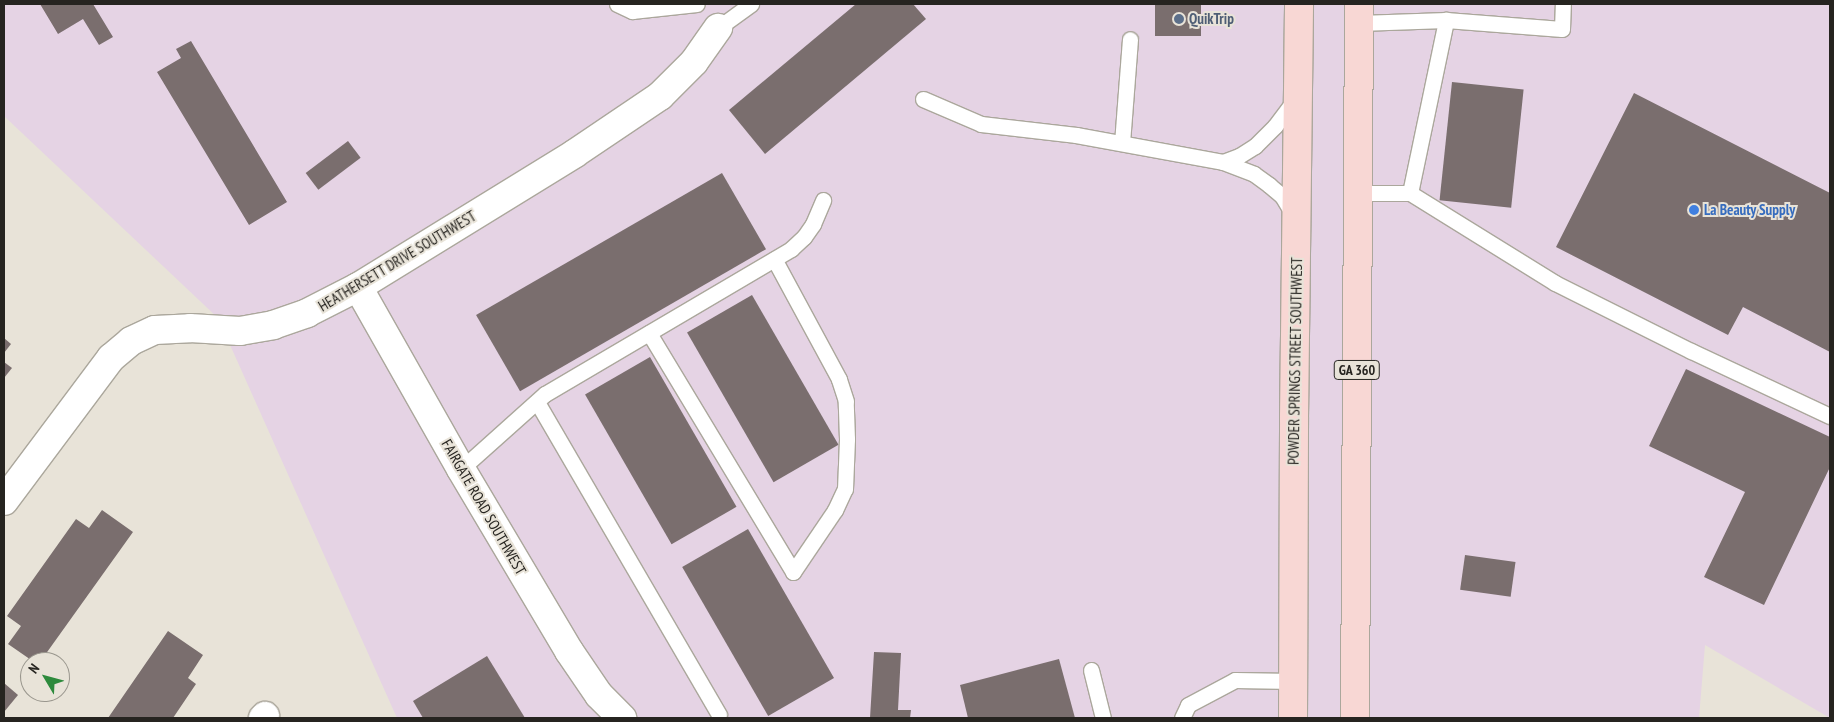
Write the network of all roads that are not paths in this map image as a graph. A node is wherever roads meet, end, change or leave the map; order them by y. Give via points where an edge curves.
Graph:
1 (617, 4) edge
2 (697, 4) edge
3 (750, 4) edge
4 (1299, 4) edge
5 (1563, 4) edge
6 (1359, 13) edge
7 (1446, 20) junction
8 (718, 28) joint
9 (1130, 40) dead end
10 (1298, 96) junction
11 (923, 99) dead end
12 (1122, 143) junction
13 (1223, 162) junction
14 (1358, 193) junction
15 (1410, 193) junction
16 (823, 200) dead end
17 (1296, 218) junction
18 (774, 259) junction
19 (358, 287) junction
20 (649, 333) junction
21 (537, 402) junction
22 (1830, 416) edge
23 (461, 469) junction
24 (4, 501) edge
25 (1091, 670) dead end
26 (1293, 681) junction
27 (719, 716) dead end
28 (622, 718) edge
29 (1103, 718) edge
30 (1182, 718) edge
31 (1293, 718) edge
32 (1355, 718) edge

1 - 2 lane via 632,11
3 - 8 lane
4 - 10 main road, POWDER SPRINGS STREET SOUTHWEST
5 - 7 lane via 1562,28
6 - 7 lane
6 - 14 main road, GA 360
7 - 15 lane
8 - 19 street, HEATHERSETT DRIVE SOUTHWEST via 694,62 653,101
9 - 12 lane
10 - 13 lane via 1255,146
10 - 17 main road, POWDER SPRINGS STREET SOUTHWEST
11 - 12 lane via 982,124
12 - 13 lane
13 - 17 lane via 1254,174 1269,185 1282,196
14 - 15 lane
14 - 32 main road, GA 360
15 - 22 lane via 1555,283
16 - 18 lane via 804,237 791,250
17 - 26 main road, POWDER SPRINGS STREET SOUTHWEST
18 - 20 lane
18 - 20 lane via 839,379 846,401 845,489 835,510 793,572
19 - 23 street, FAIRGATE ROAD SOUTHWEST
19 - 24 street, HEATHERSETT DRIVE SOUTHWEST via 307,313 273,325 240,331 155,330 131,341 111,358
20 - 21 lane via 545,394
21 - 23 lane
21 - 27 lane
23 - 28 street, FAIRGATE ROAD SOUTHWEST via 569,651 599,695
25 - 29 lane
26 - 30 lane via 1235,680 1188,705
26 - 31 main road, POWDER SPRINGS STREET SOUTHWEST

